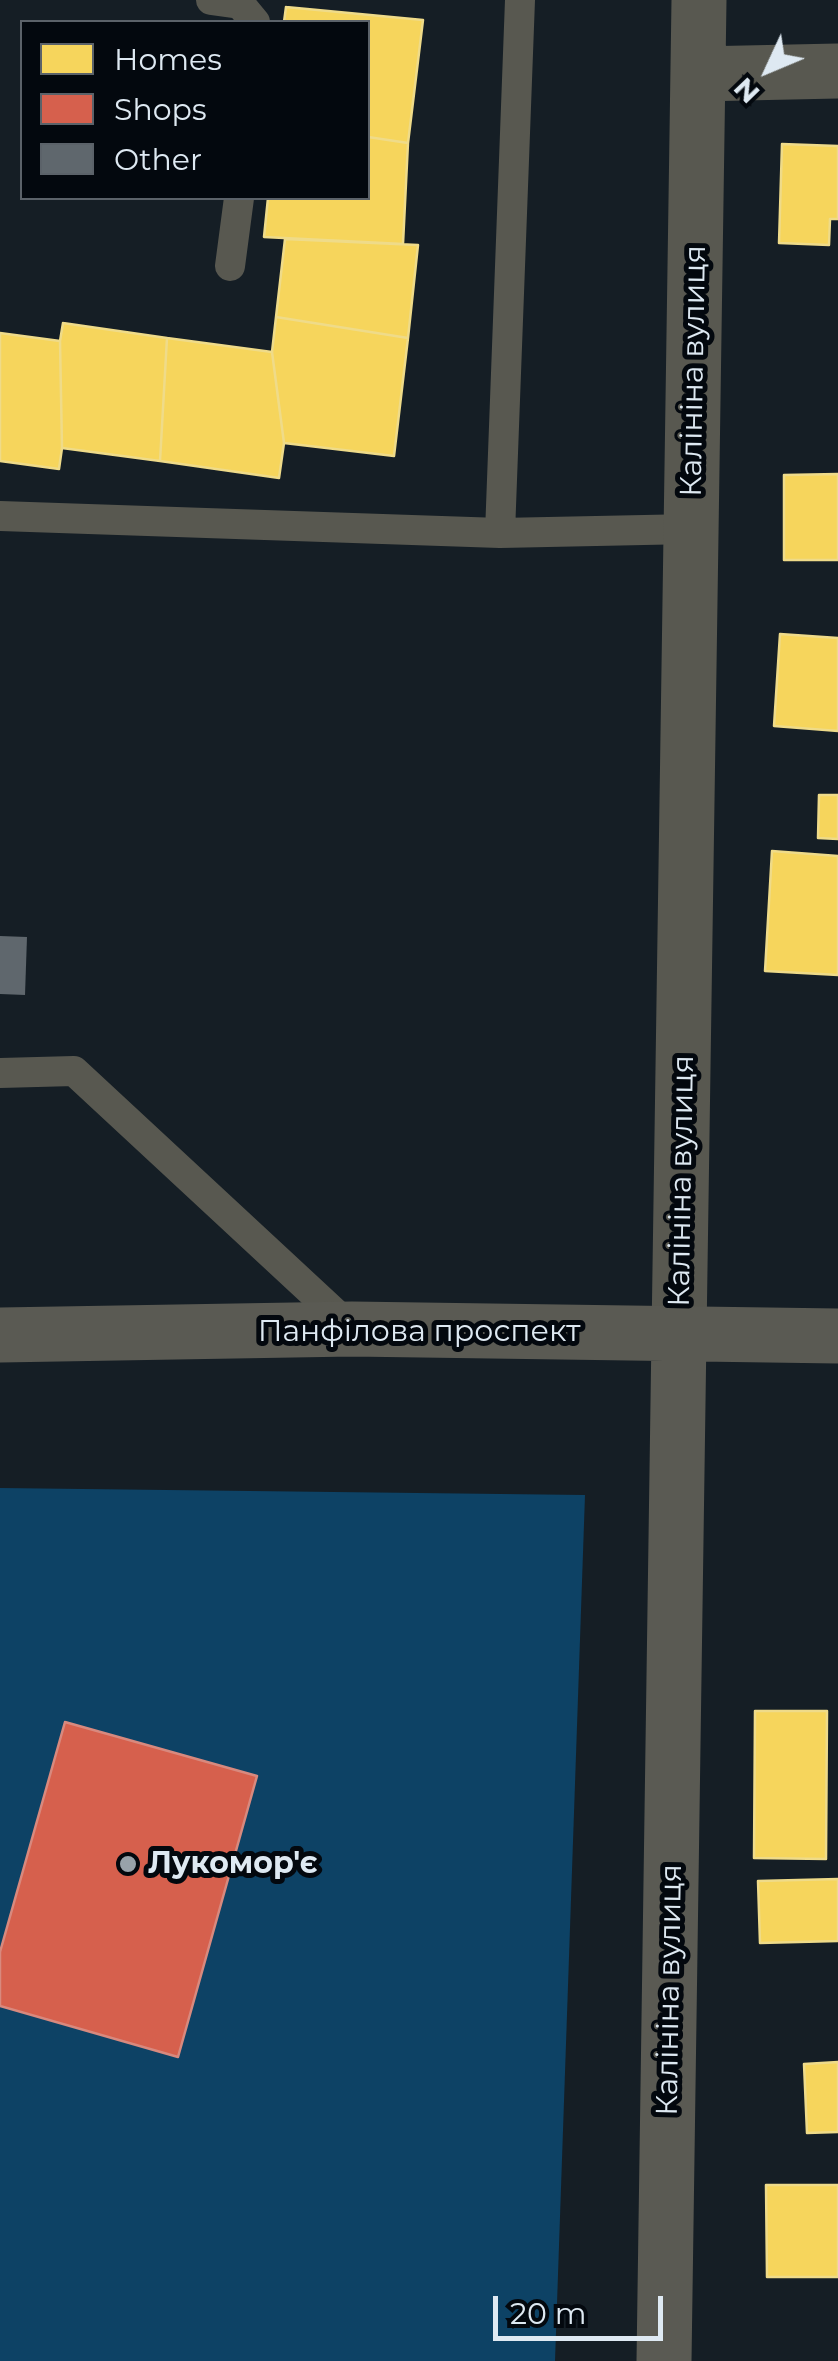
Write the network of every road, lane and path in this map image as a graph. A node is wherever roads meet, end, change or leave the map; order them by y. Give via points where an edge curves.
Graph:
1 (211, 0) edge
2 (520, 0) edge
3 (698, 0) edge
4 (253, 20) edge
5 (838, 71) edge
6 (698, 74) junction
7 (239, 200) edge
8 (230, 266) dead end
9 (0, 516) edge
10 (692, 529) junction
11 (500, 533) junction
12 (0, 1073) edge
13 (352, 1328) junction
14 (680, 1334) junction
15 (0, 1335) edge
16 (838, 1336) edge
17 (664, 2361) edge

1 - 4 lane via 240,4
2 - 11 lane
3 - 6 street, Калініна вулиця
5 - 6 street
6 - 10 street, Калініна вулиця
7 - 8 lane
9 - 11 lane
10 - 11 lane
10 - 14 street, Калініна вулиця
12 - 13 lane via 74,1071
13 - 14 street, Панфілова проспект
13 - 15 street, Панфілова проспект
14 - 16 street, Панфілова проспект
14 - 17 street, Калініна вулиця

